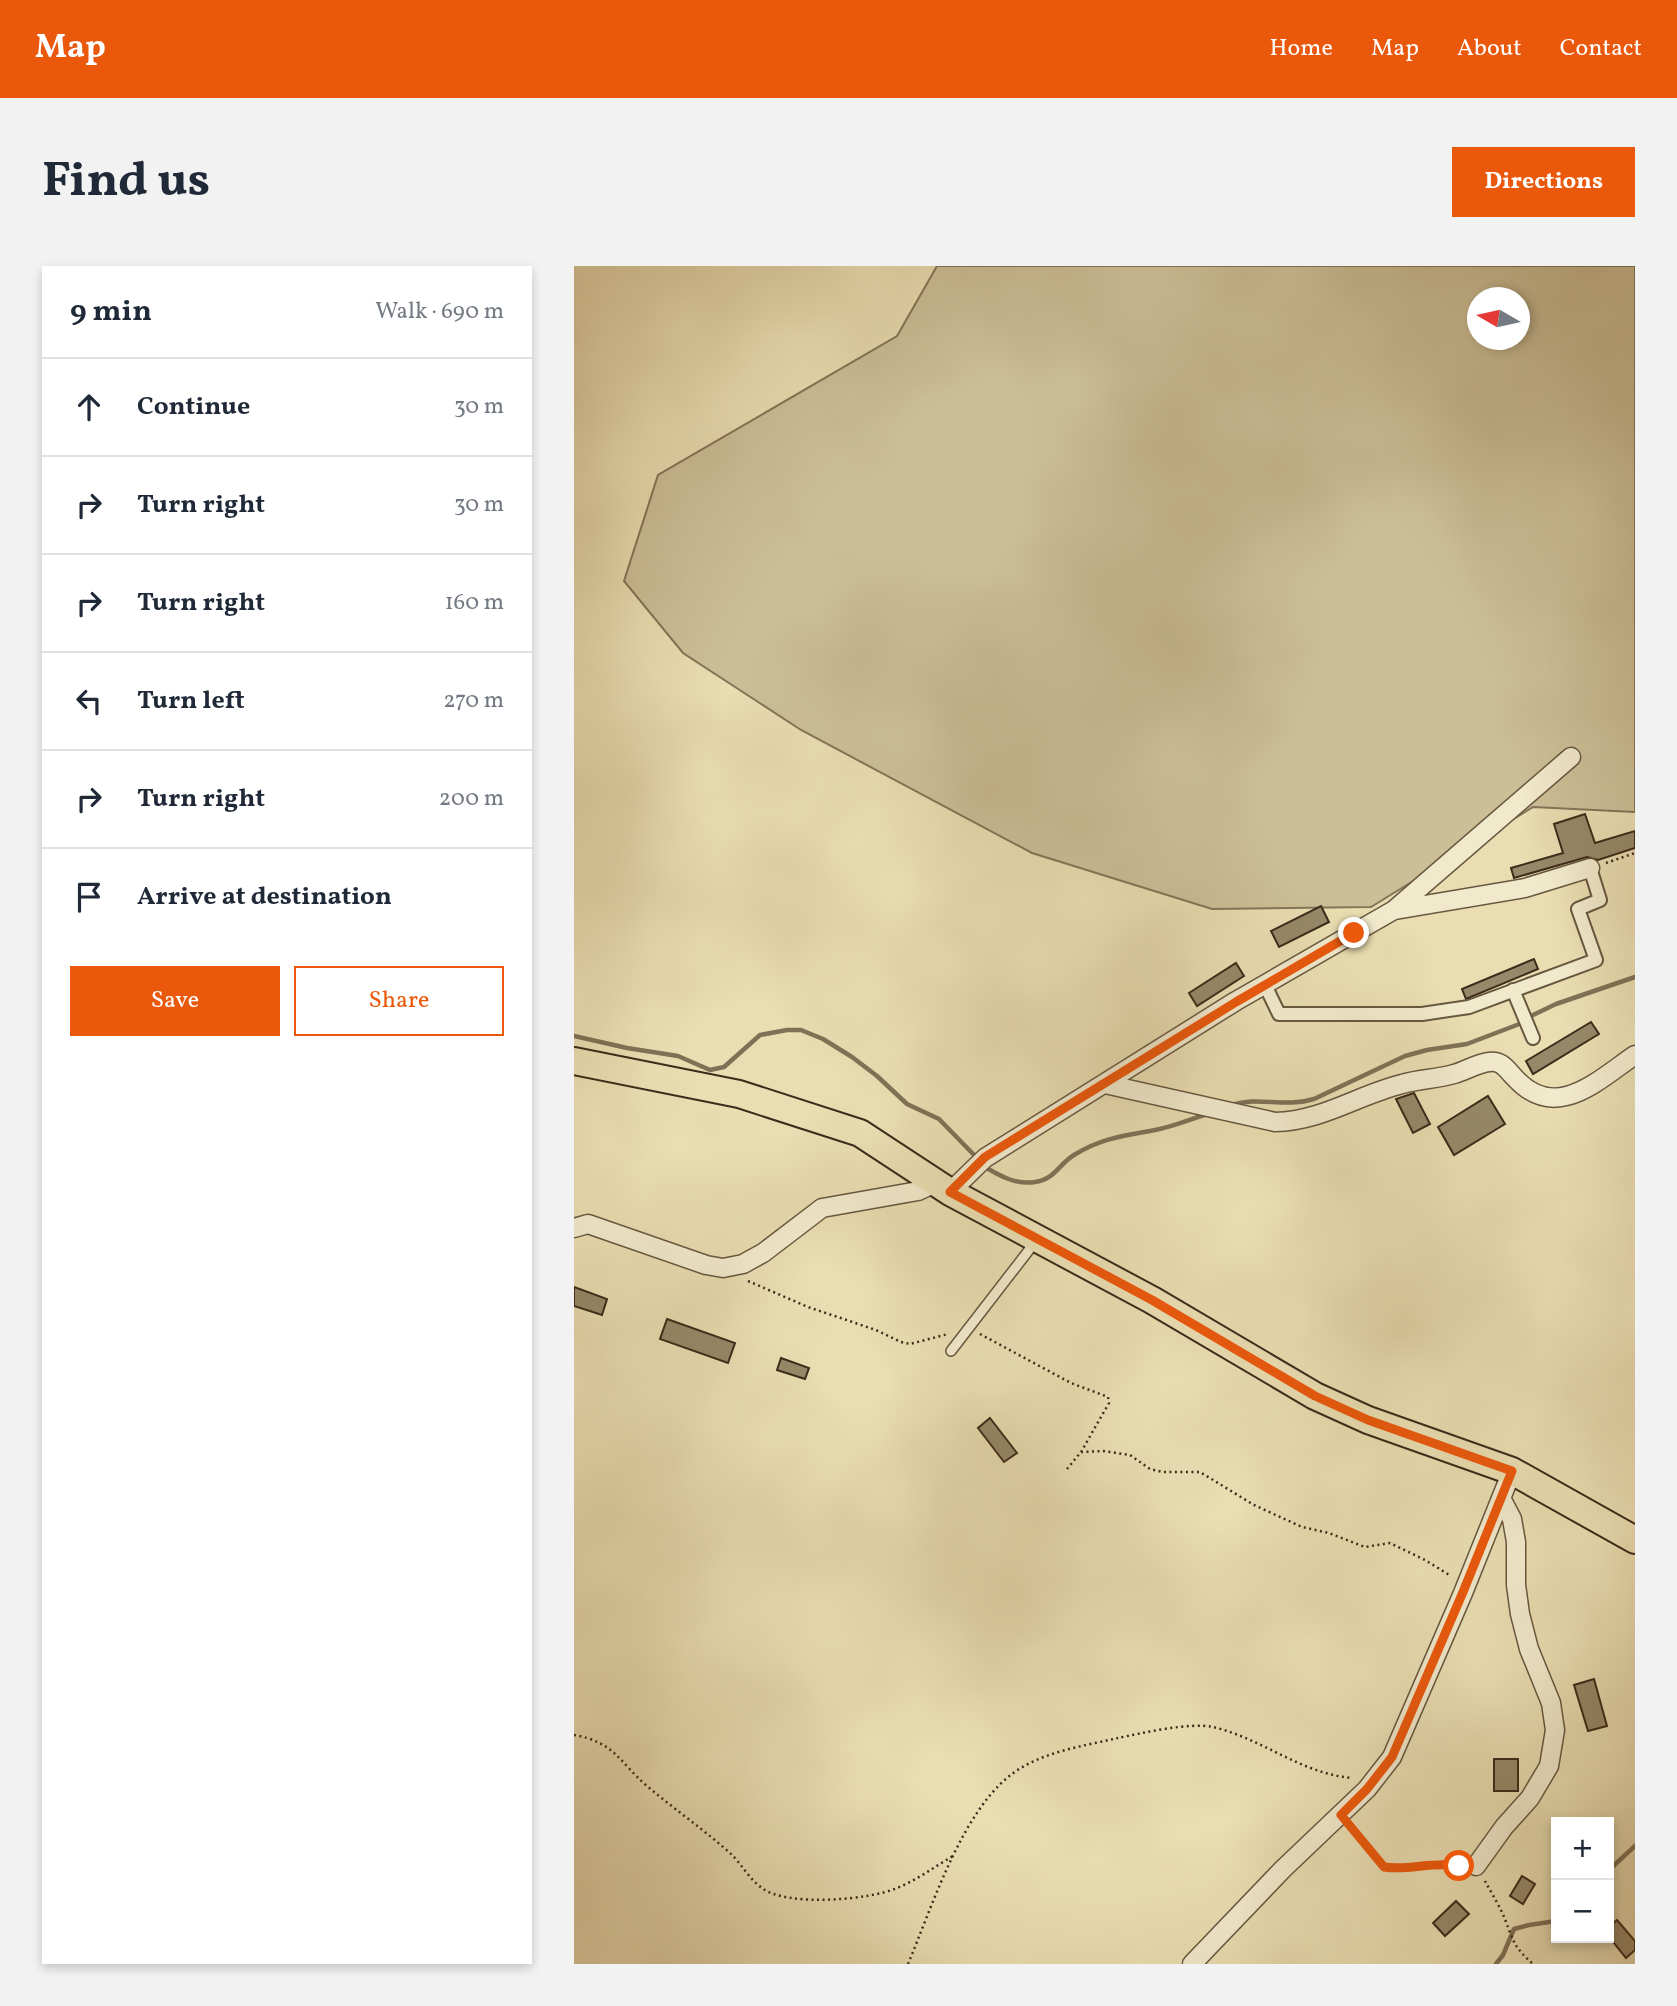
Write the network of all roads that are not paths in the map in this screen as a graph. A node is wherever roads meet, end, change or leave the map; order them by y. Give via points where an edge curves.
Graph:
1 (1571, 757) dead end
2 (1590, 868) joint
3 (1394, 910) junction
4 (1265, 985) junction
5 (1513, 990) junction
6 (1531, 1033) dead end
7 (1635, 1055) edge
8 (574, 1061) edge
9 (1105, 1084) junction
10 (943, 1188) junction
11 (574, 1228) edge
12 (1033, 1238) junction
13 (951, 1351) dead end
14 (1512, 1471) junction
15 (1502, 1500) junction
16 (1635, 1540) edge
17 (1476, 1866) road end
18 (1192, 1964) edge

1 - 3 street
2 - 3 street via 1525,888
2 - 5 street via 1600,900 1578,909 1596,960
3 - 4 street
4 - 5 street via 1279,1014 1422,1014 1469,1007
4 - 9 street
5 - 6 street
7 - 9 street via 1570,1097 1533,1093 1505,1066 1490,1062 1402,1083 1294,1122 1275,1122
8 - 10 main road via 714,1087 826,1121 859,1133
9 - 10 street
10 - 11 street via 822,1208 763,1253 723,1268 588,1224
10 - 12 main road
12 - 13 lane via 1029,1250
12 - 14 main road via 1152,1300 1315,1396 1368,1420
14 - 15 street
14 - 16 main road
15 - 17 street via 1516,1542 1520,1614 1551,1703 1555,1730 1549,1766 1530,1798
15 - 18 street via 1392,1757 1341,1815

